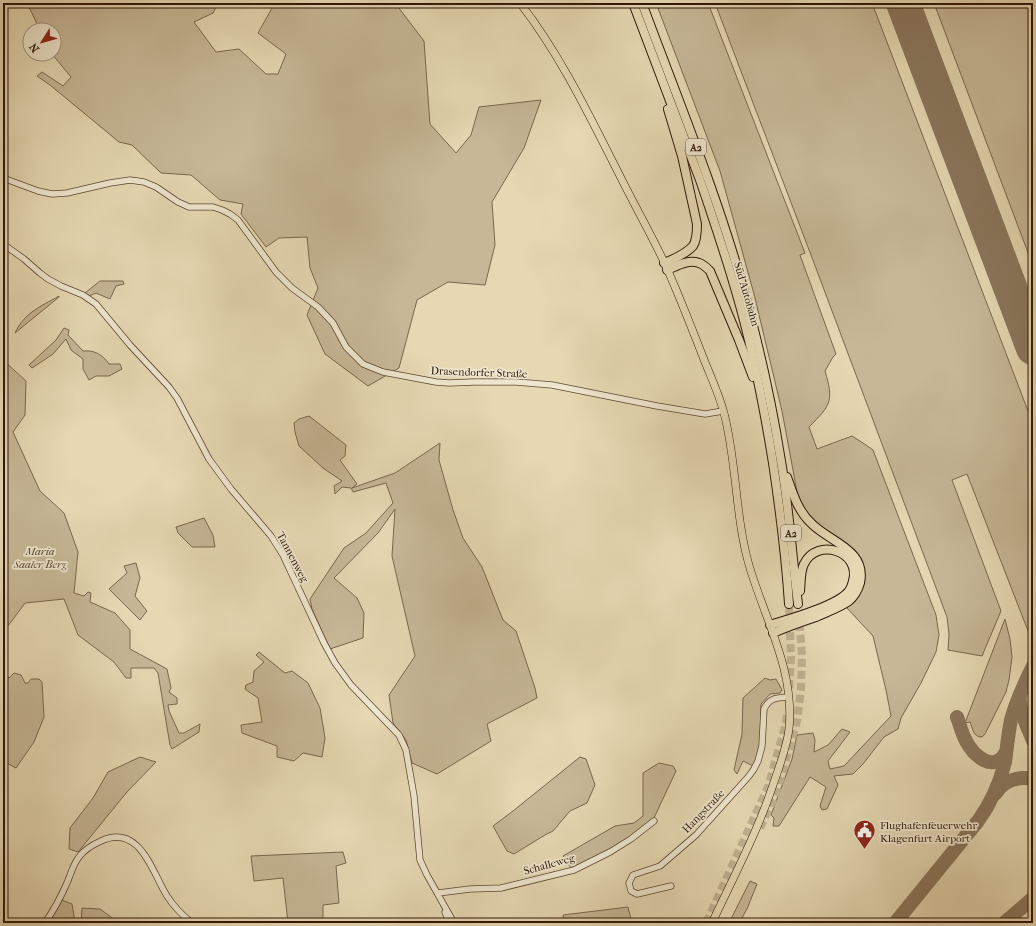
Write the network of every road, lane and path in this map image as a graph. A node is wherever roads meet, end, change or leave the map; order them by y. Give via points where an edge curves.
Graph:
1 (520, 3) edge
2 (633, 3) edge
3 (642, 3) edge
4 (662, 80) junction
5 (3, 178) edge
6 (3, 244) edge
7 (666, 266) junction
8 (761, 394) junction
9 (724, 411) junction
10 (781, 462) junction
11 (789, 604) tunnel mouth
12 (771, 629) junction
13 (789, 697) junction
14 (654, 821) dead end
15 (671, 886) dead end
16 (438, 894) junction
17 (45, 923) edge
18 (192, 923) edge
19 (449, 923) edge
20 (454, 923) edge
21 (712, 923) edge

1 - 7 main road via 554,52 574,88
2 - 4 highway, Süd Autobahn / A2
3 - 10 highway, Süd Autobahn / A2 via 707,176 745,294 771,402
4 - 7 highway via 697,224 693,246
4 - 8 highway, Süd Autobahn / A2 via 723,250 739,302
5 - 9 street, Drasendorfer Straße via 52,194 130,180 144,182 189,207 213,207 230,214 238,220 276,272 333,323 346,347 363,364 383,372 449,383 516,382 552,385 705,414
6 - 16 street, Tannenweg via 48,279 96,304 169,387 209,459 272,536 335,663 350,685 399,735 406,750 414,796 420,860
7 - 8 highway via 700,263 710,271
7 - 9 main road
8 - 11 highway, Süd Autobahn / A2 via 779,504
9 - 12 main road via 745,549
10 - 12 highway via 802,513 811,524 850,551 858,564 860,579 854,596 848,602 830,611
10 - 12 highway, Süd Autobahn / A2 via 798,604 804,564 811,555 826,550 836,551 844,555 853,567 854,576 852,586 840,599
12 - 13 main road via 783,664
13 - 15 street, Hangstraße via 775,698 764,709 762,746 758,761 740,787 696,835 660,866 633,875 629,882 631,891 637,894
13 - 21 main road via 788,729 771,791 757,829
14 - 16 street, Schalleweg via 610,852 574,870 501,888
16 - 19 street
16 - 20 street, Tannenweg
17 - 18 street via 53,912 78,858 94,844 116,837 126,838 138,846 168,897

